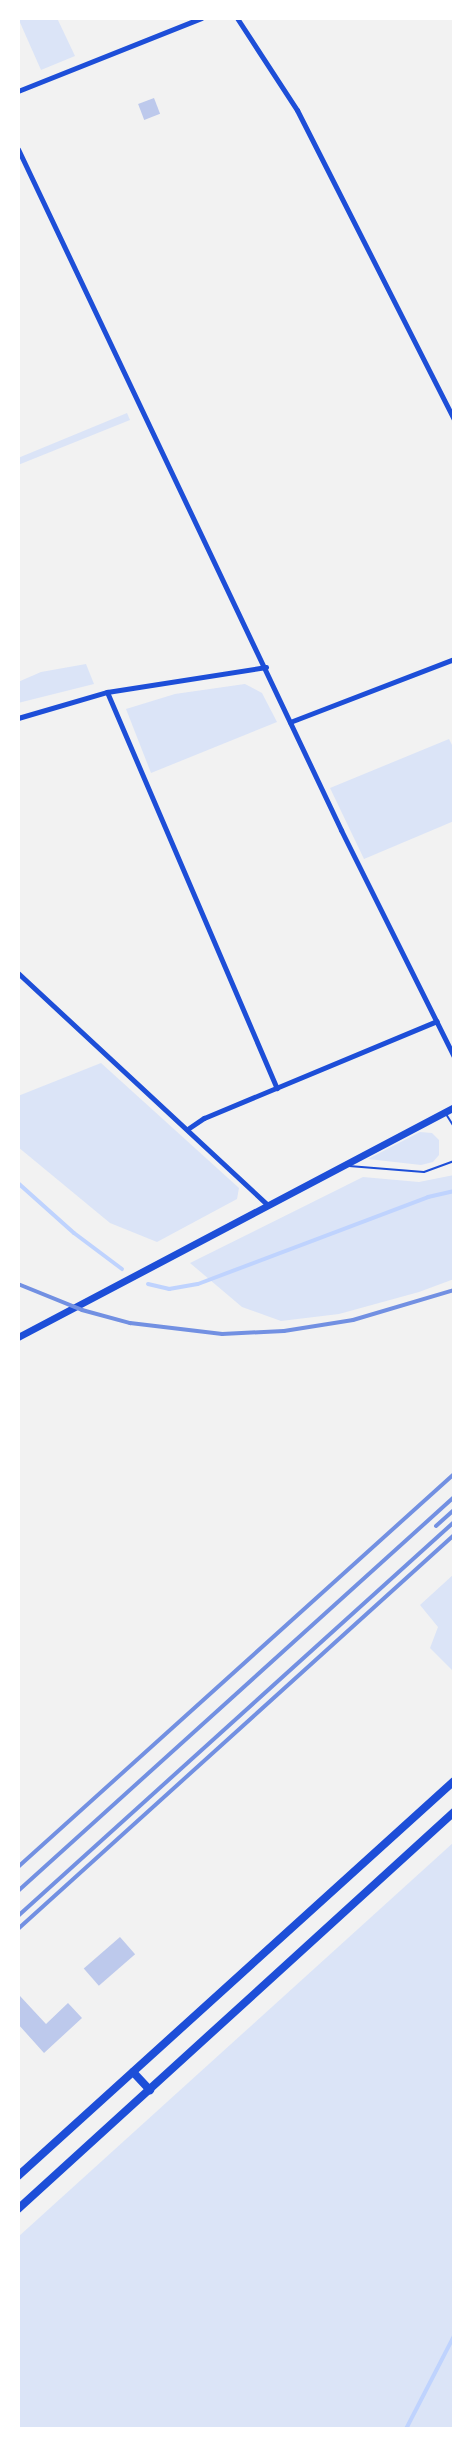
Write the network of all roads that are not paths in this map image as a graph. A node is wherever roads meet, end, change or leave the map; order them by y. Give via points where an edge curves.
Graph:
1 (201, 18) edge
2 (237, 18) edge
3 (18, 91) edge
4 (18, 149) edge
5 (454, 419) edge
6 (454, 659) edge
7 (266, 667) junction
8 (107, 692) junction
9 (18, 718) edge
10 (290, 722) junction
11 (18, 973) edge
12 (437, 1021) junction
13 (454, 1057) edge
14 (278, 1088) junction
15 (454, 1107) edge
16 (445, 1112) junction
17 (454, 1127) edge
18 (189, 1128) junction
19 (454, 1161) edge
20 (344, 1165) junction
21 (268, 1205) junction
22 (18, 1337) edge
23 (454, 1781) edge
24 (454, 1812) edge
25 (133, 2072) junction
26 (150, 2090) junction
27 (18, 2176) edge
28 (18, 2209) edge

1 - 3 street
2 - 5 street via 297,110
4 - 7 street
6 - 10 street
7 - 8 street
7 - 10 street
8 - 9 street
8 - 14 street
10 - 12 street
11 - 18 street
12 - 13 street
12 - 14 street
14 - 18 street
15 - 16 street
16 - 17 lane
16 - 20 street
18 - 21 street
19 - 20 lane via 424,1172
20 - 21 street
21 - 22 street
23 - 25 main road
24 - 26 main road
25 - 26 main road
25 - 27 main road
26 - 28 main road

